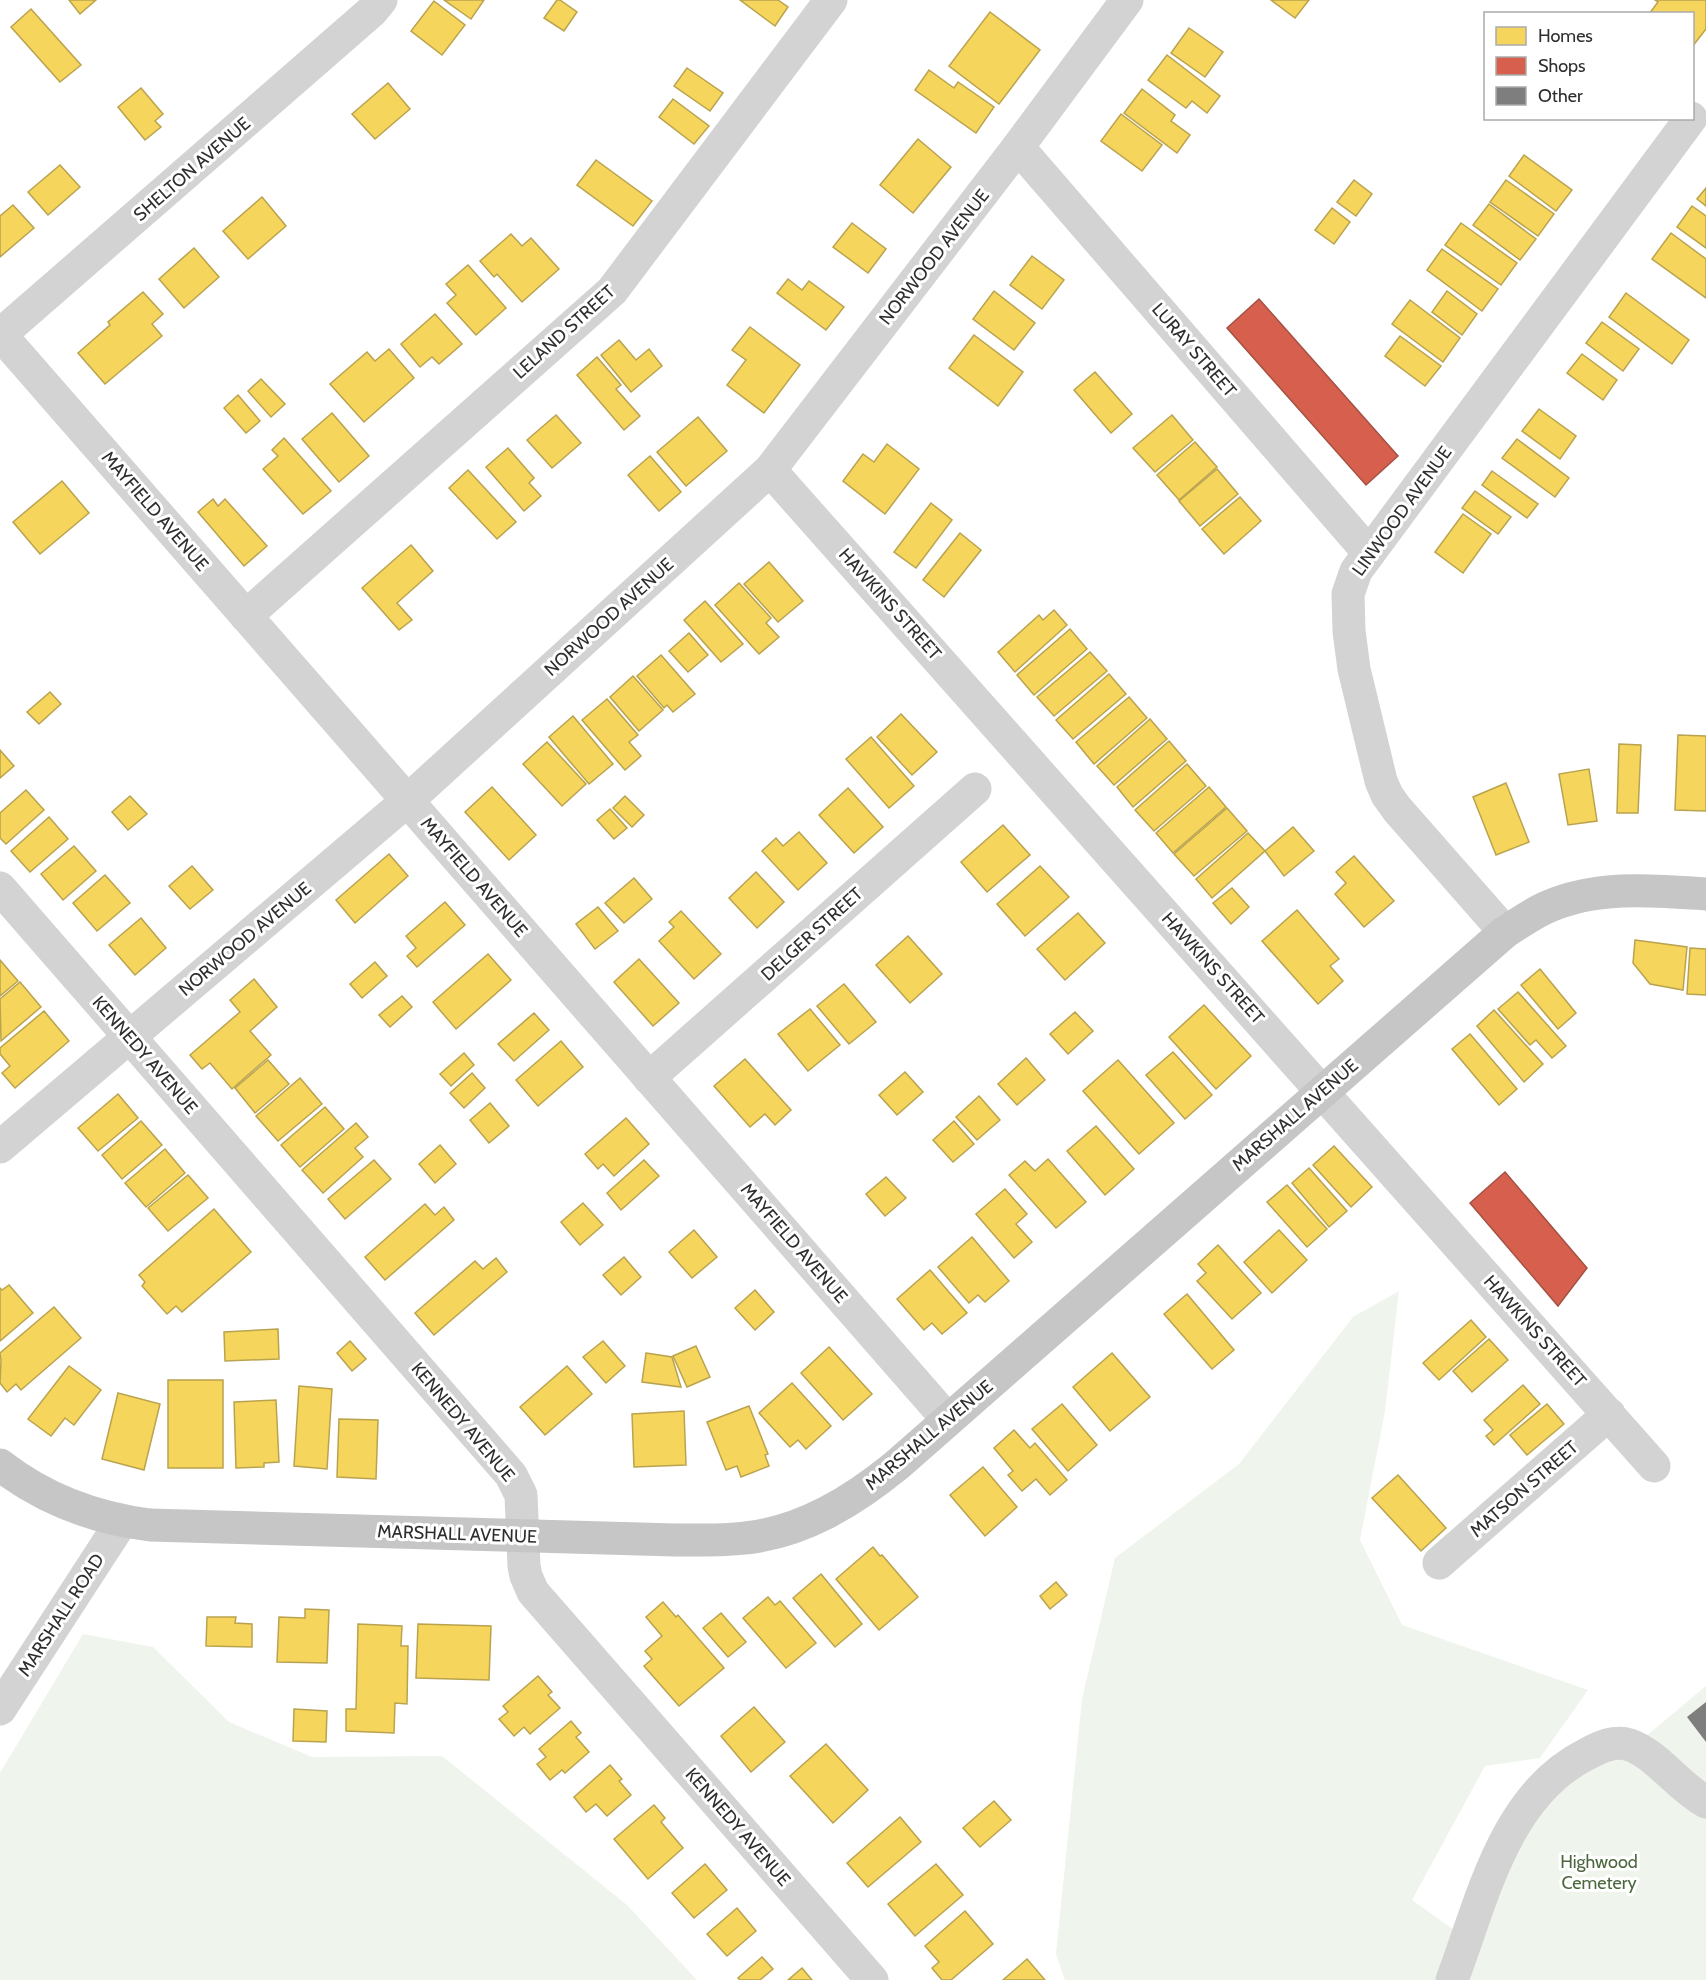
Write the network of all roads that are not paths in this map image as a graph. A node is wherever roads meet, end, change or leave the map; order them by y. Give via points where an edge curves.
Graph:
1 (381, 0) edge
2 (831, 0) edge
3 (1127, 0) edge
4 (1706, 98) edge
5 (1694, 113) edge
6 (1689, 120) edge
7 (1018, 147) junction
8 (0, 335) edge
9 (770, 470) junction
10 (1369, 553) junction
11 (246, 616) junction
12 (975, 789) dead end
13 (407, 801) junction
14 (0, 888) edge
15 (1706, 894) edge
16 (1505, 932) junction
17 (129, 1037) junction
18 (649, 1078) junction
19 (1322, 1091) junction
20 (0, 1147) edge
21 (1609, 1414) junction
22 (948, 1420) junction
23 (0, 1465) edge
24 (1654, 1466) dead end
25 (122, 1521) junction
26 (523, 1536) junction
27 (1439, 1563) dead end
28 (0, 1709) edge
29 (1706, 1802) edge
30 (872, 1980) edge
31 (1452, 1980) edge

1 - 8 street, SHELTON AVENUE
2 - 11 street, LELAND STREET via 612,291
3 - 7 street, NORWOOD AVENUE
4 - 5 street, LINWOOD AVENUE
6 - 10 street, LINWOOD AVENUE
7 - 9 street, NORWOOD AVENUE
7 - 10 street, LURAY STREET
8 - 11 street, MAYFIELD AVENUE
9 - 13 street, NORWOOD AVENUE
9 - 19 street, HAWKINS STREET
10 - 16 street, LINWOOD AVENUE via 1351,582 1349,631 1354,669 1381,781 1397,809
11 - 13 street, MAYFIELD AVENUE
12 - 18 street, DELGER STREET
13 - 17 street, NORWOOD AVENUE
13 - 18 street, MAYFIELD AVENUE
14 - 17 street, KENNEDY AVENUE
15 - 16 main road, MARSHALL AVENUE via 1599,892 1545,908
16 - 19 main road, MARSHALL AVENUE
17 - 20 street, NORWOOD AVENUE
17 - 26 street, KENNEDY AVENUE via 511,1475 521,1495
18 - 22 street, MAYFIELD AVENUE
19 - 21 street, HAWKINS STREET
19 - 22 main road, MARSHALL AVENUE
21 - 24 street, HAWKINS STREET
21 - 27 street, MATSON STREET
22 - 26 main road, MARSHALL AVENUE via 870,1487 813,1520 781,1531 712,1540
23 - 25 main road, MARSHALL AVENUE via 44,1495
25 - 26 main road, MARSHALL AVENUE via 174,1526
25 - 28 street, MARSHALL ROAD
26 - 30 street, KENNEDY AVENUE via 524,1566 533,1592
29 - 31 street via 1643,1751 1619,1742 1602,1746 1558,1771 1521,1812 1490,1876

